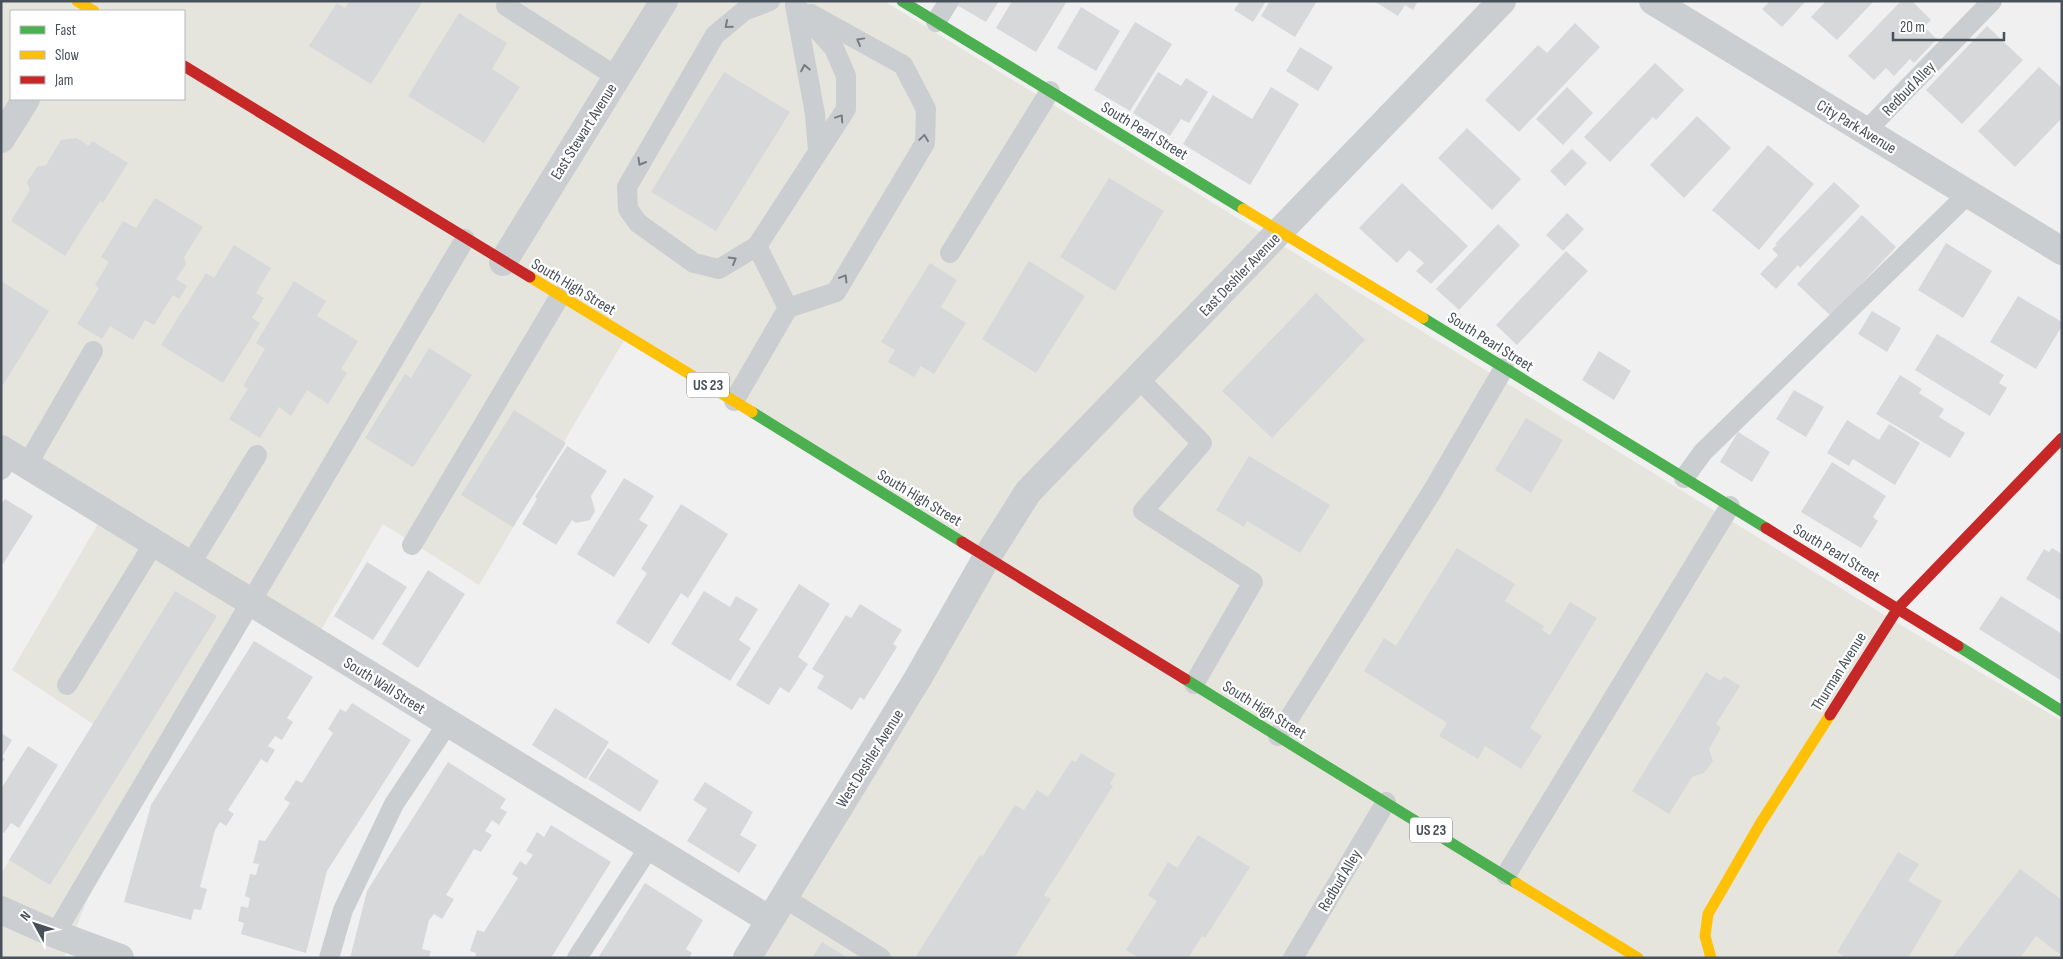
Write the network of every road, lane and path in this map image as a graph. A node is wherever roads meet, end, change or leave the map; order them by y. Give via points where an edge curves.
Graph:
1 (664, 1) edge
2 (770, 1) edge
3 (902, 1) edge
4 (949, 1) edge
5 (1502, 1) edge
6 (1653, 1) edge
7 (1992, 1) edge
8 (791, 3) edge
9 (506, 6) dead end
10 (936, 22) junction
11 (185, 67) edge
12 (617, 77) junction
13 (1050, 91) junction
14 (25, 100) edge
15 (1866, 131) junction
16 (1, 139) edge
17 (818, 150) junction
18 (1968, 194) junction
19 (1281, 231) junction
20 (465, 239) junction
21 (757, 246) junction
22 (2062, 252) edge
23 (950, 253) dead end
24 (503, 262) junction
25 (560, 296) junction
26 (788, 308) junction
27 (93, 351) dead end
28 (1504, 368) junction
29 (1138, 378) junction
30 (734, 401) junction
31 (2062, 438) edge
32 (257, 455) dead end
33 (10, 460) edge
34 (1684, 478) junction
35 (1730, 506) junction
36 (154, 543) junction
37 (412, 546) dead end
38 (987, 556) junction
39 (190, 565) junction
40 (250, 602) junction
41 (1898, 608) junction
42 (1194, 684) junction
43 (67, 685) dead end
44 (2062, 711) edge
45 (448, 723) junction
46 (1278, 736) junction
47 (1386, 802) junction
48 (650, 846) junction
49 (1506, 875) junction
50 (776, 908) junction
51 (1, 910) edge
52 (55, 934) junction
53 (120, 958) edge
54 (329, 958) edge
55 (577, 958) edge
56 (747, 958) edge
57 (881, 958) edge
58 (1292, 958) edge
59 (1638, 958) edge
60 (1711, 958) edge

1 - 12 street, East Stewart Avenue
2 -> 21 lane via 744,11 715,35 627,187 628,210 638,223 694,263 719,269
3 - 10 street, South Pearl Street
4 - 10 lane
5 - 19 street, East Deshler Avenue
6 - 15 street, City Park Avenue
7 - 15 lane, Redbud Alley
17 -> 8 lane via 815,114
17 -> 8 lane via 846,109 846,76 834,48
26 -> 8 lane via 836,292 925,143 926,109 903,65
9 - 12 lane
10 - 13 street, South Pearl Street
11 - 20 street, South High Street / US 23
12 - 24 street, East Stewart Avenue
13 - 19 street, South Pearl Street
13 - 23 lane
14 - 16 street
15 - 18 street, City Park Avenue
17 - 21 lane
18 - 22 street, City Park Avenue
18 - 34 lane via 1703,452
19 - 28 street, South Pearl Street
19 - 29 street, East Deshler Avenue
20 - 24 street, South High Street / US 23
20 - 40 lane
21 - 26 lane
24 - 25 street, South High Street / US 23
25 - 30 street, South High Street / US 23
25 - 37 lane
26 - 30 lane
27 - 33 lane
28 - 34 street, South Pearl Street
28 - 46 lane via 1433,490
29 - 38 street, East Deshler Avenue via 1028,492
29 - 42 lane via 1202,443 1143,511 1253,582
30 - 38 street, South High Street / US 23
31 - 41 street, Thurman Avenue
32 - 39 lane
33 - 36 street, South Wall Street
34 - 35 street, South Pearl Street
35 - 41 street, South Pearl Street
35 - 49 lane
36 - 39 street, South Wall Street
36 - 43 lane
38 - 42 street, South High Street / US 23
38 - 50 street, West Deshler Avenue via 922,670
39 - 40 street, South Wall Street
40 - 45 street, South Wall Street
40 - 52 lane
41 - 44 street, South Pearl Street
41 - 60 street, Thurman Avenue via 1760,824 1708,914 1704,929
42 - 46 street, South High Street / US 23
45 - 48 street, South Wall Street
45 - 54 lane via 394,804 343,910
46 - 47 street, South High Street / US 23
47 - 49 street, South High Street / US 23
47 - 58 lane, Redbud Alley
48 - 50 street, South Wall Street
48 - 55 lane
49 - 59 street, South High Street / US 23
50 - 56 street, West Deshler Avenue
50 - 57 lane
51 - 52 street
52 - 53 street

